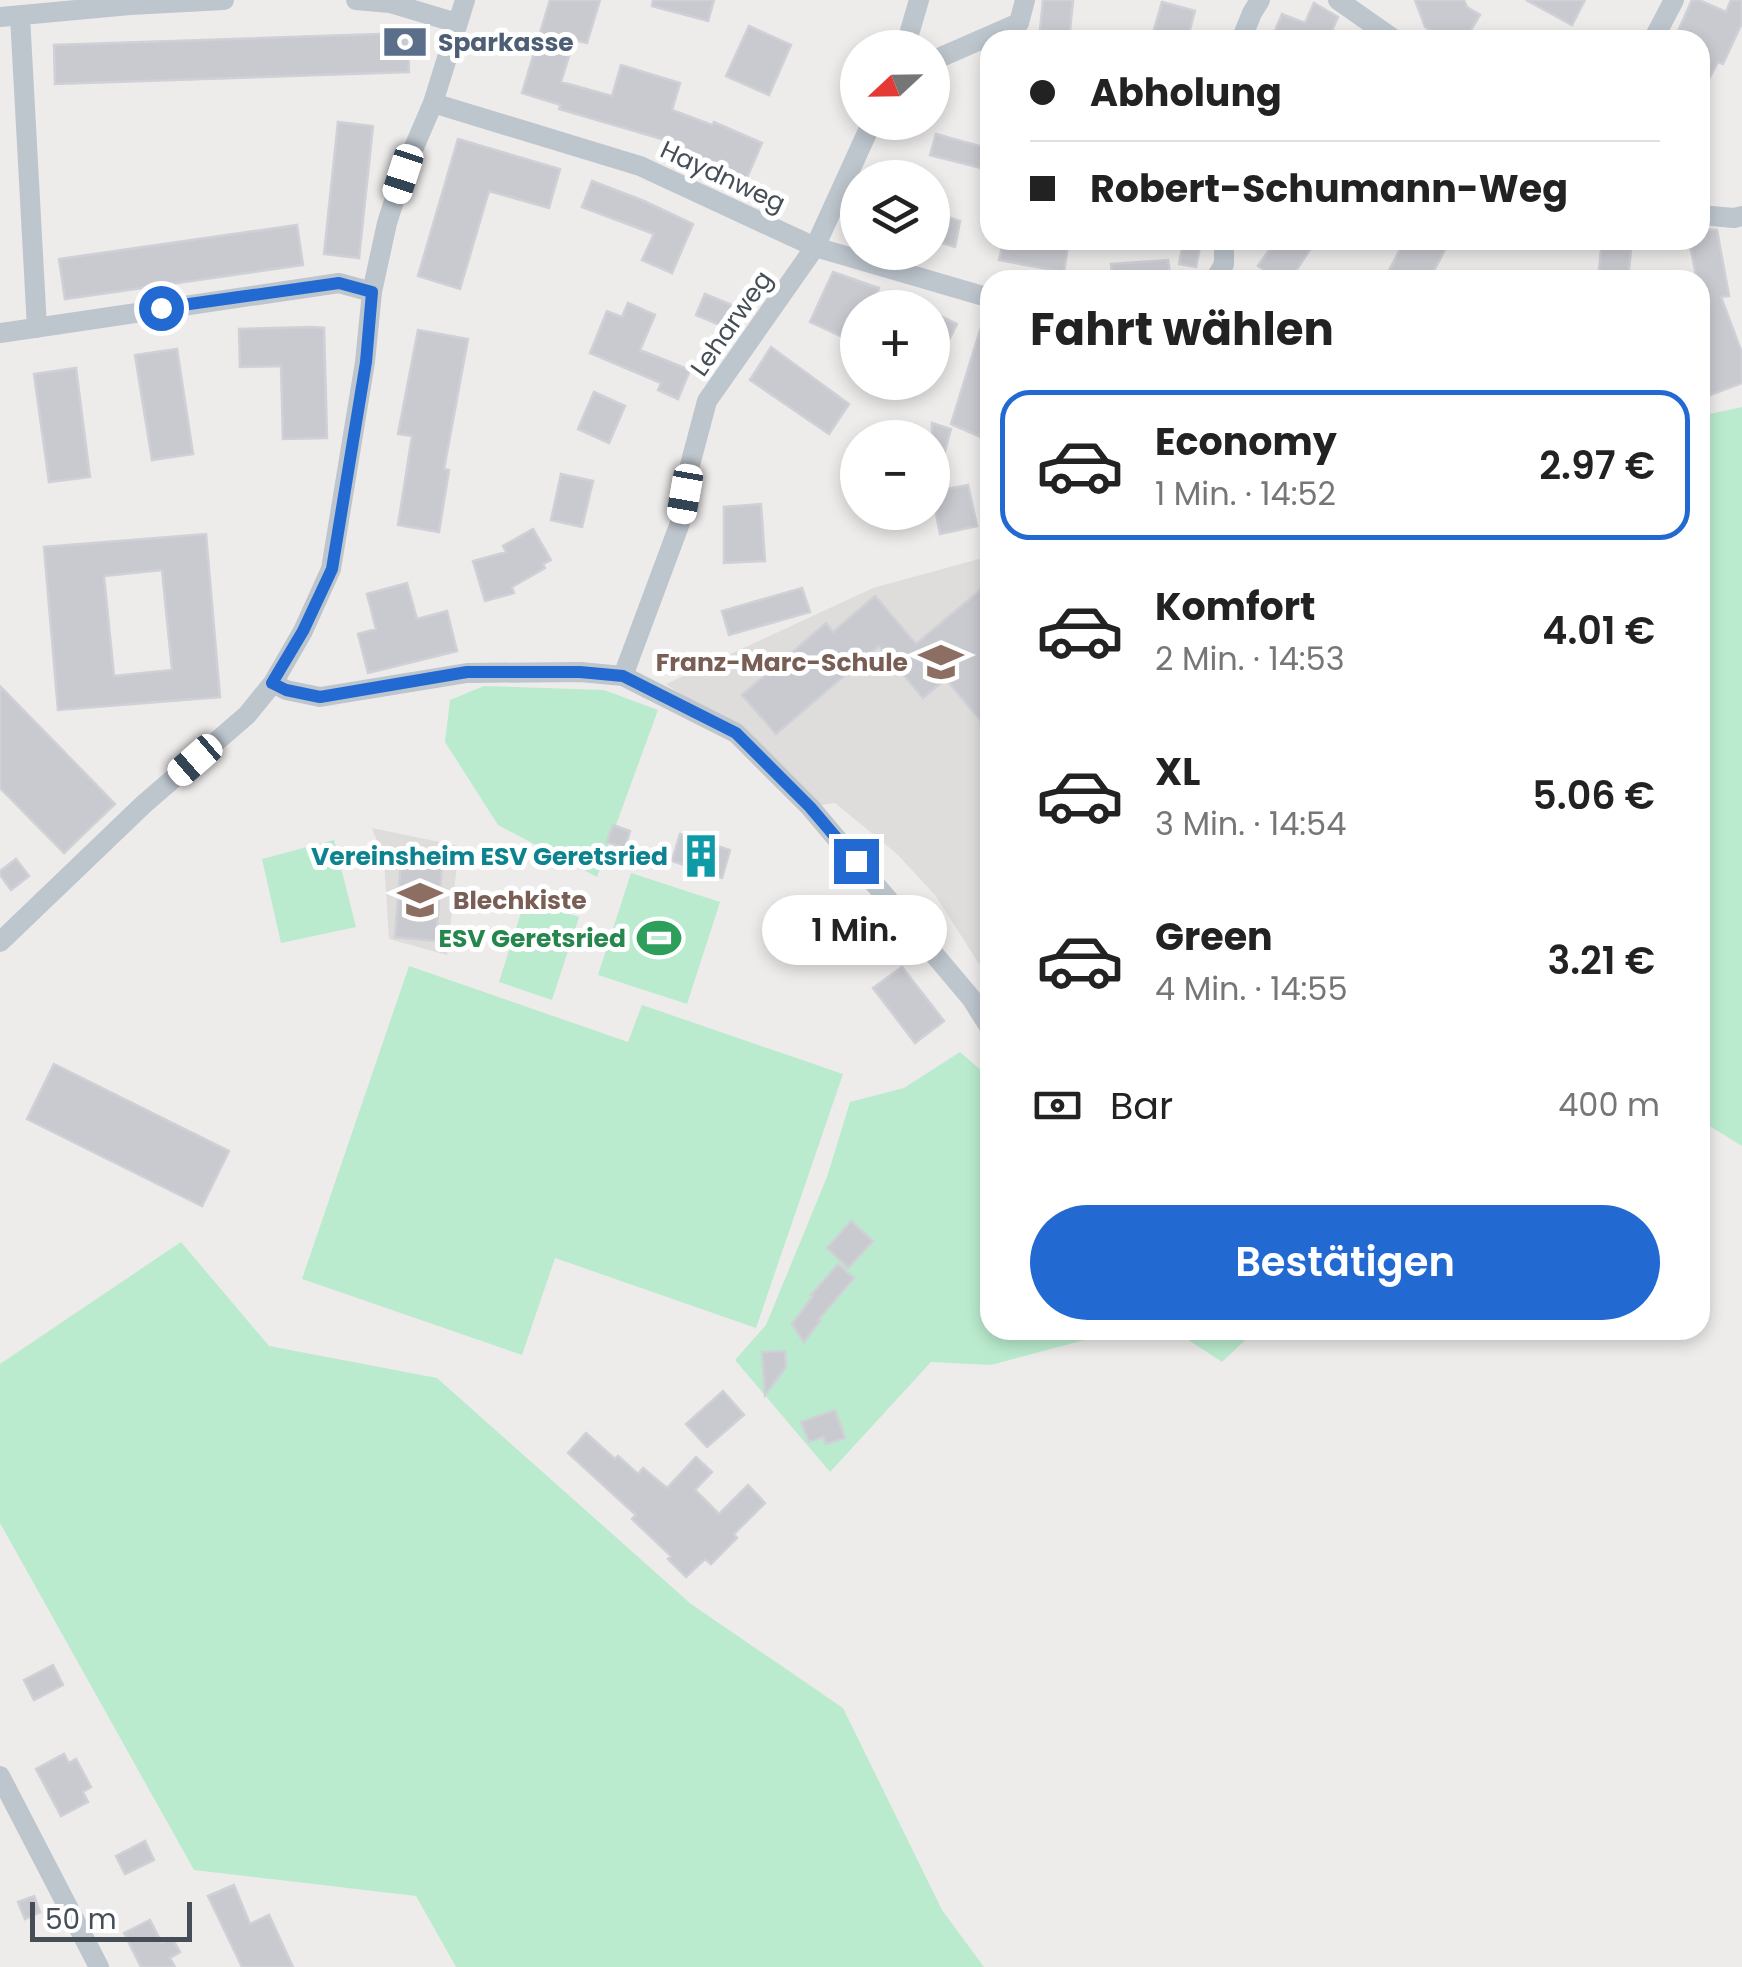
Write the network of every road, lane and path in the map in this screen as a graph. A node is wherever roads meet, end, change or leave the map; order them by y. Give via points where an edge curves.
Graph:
1 (224, 0) edge
2 (356, 0) edge
3 (465, 0) edge
4 (918, 0) edge
5 (1025, 0) edge
6 (1260, 0) edge
7 (1338, 0) edge
8 (1674, 0) edge
9 (130, 2) edge
10 (10, 16) edge
11 (457, 23) junction
12 (910, 30) edge
13 (1003, 30) edge
14 (1246, 30) edge
15 (1381, 30) edge
16 (1658, 30) edge
17 (980, 40) edge
18 (950, 53) edge
19 (433, 103) junction
20 (864, 140) edge
21 (1710, 216) edge
22 (1742, 216) edge
23 (815, 246) junction
24 (372, 292) junction
25 (980, 295) edge
26 (37, 328) junction
27 (0, 333) edge
28 (623, 676) junction
29 (272, 683) junction
30 (0, 942) edge
31 (980, 1012) edge
32 (0, 1776) edge
33 (99, 1967) edge

1 - 9 street
2 - 11 street
3 - 11 street
4 - 12 street
5 - 13 street via 1019,23
6 - 14 street
7 - 15 street
8 - 16 street
9 - 10 street
10 - 26 street
11 - 19 street
17 - 18 street
19 - 23 street, Haydnweg via 640,166
19 - 24 street via 397,190
20 - 23 street, Leharweg
21 - 22 street
23 - 25 street, Haydnweg
23 - 28 street, Leharweg via 707,401 680,523
24 - 26 street via 339,283
24 - 29 street via 332,569
26 - 27 street
28 - 29 street via 467,672 320,697
28 - 31 street via 736,733 810,807
29 - 30 street via 246,715
32 - 33 street

